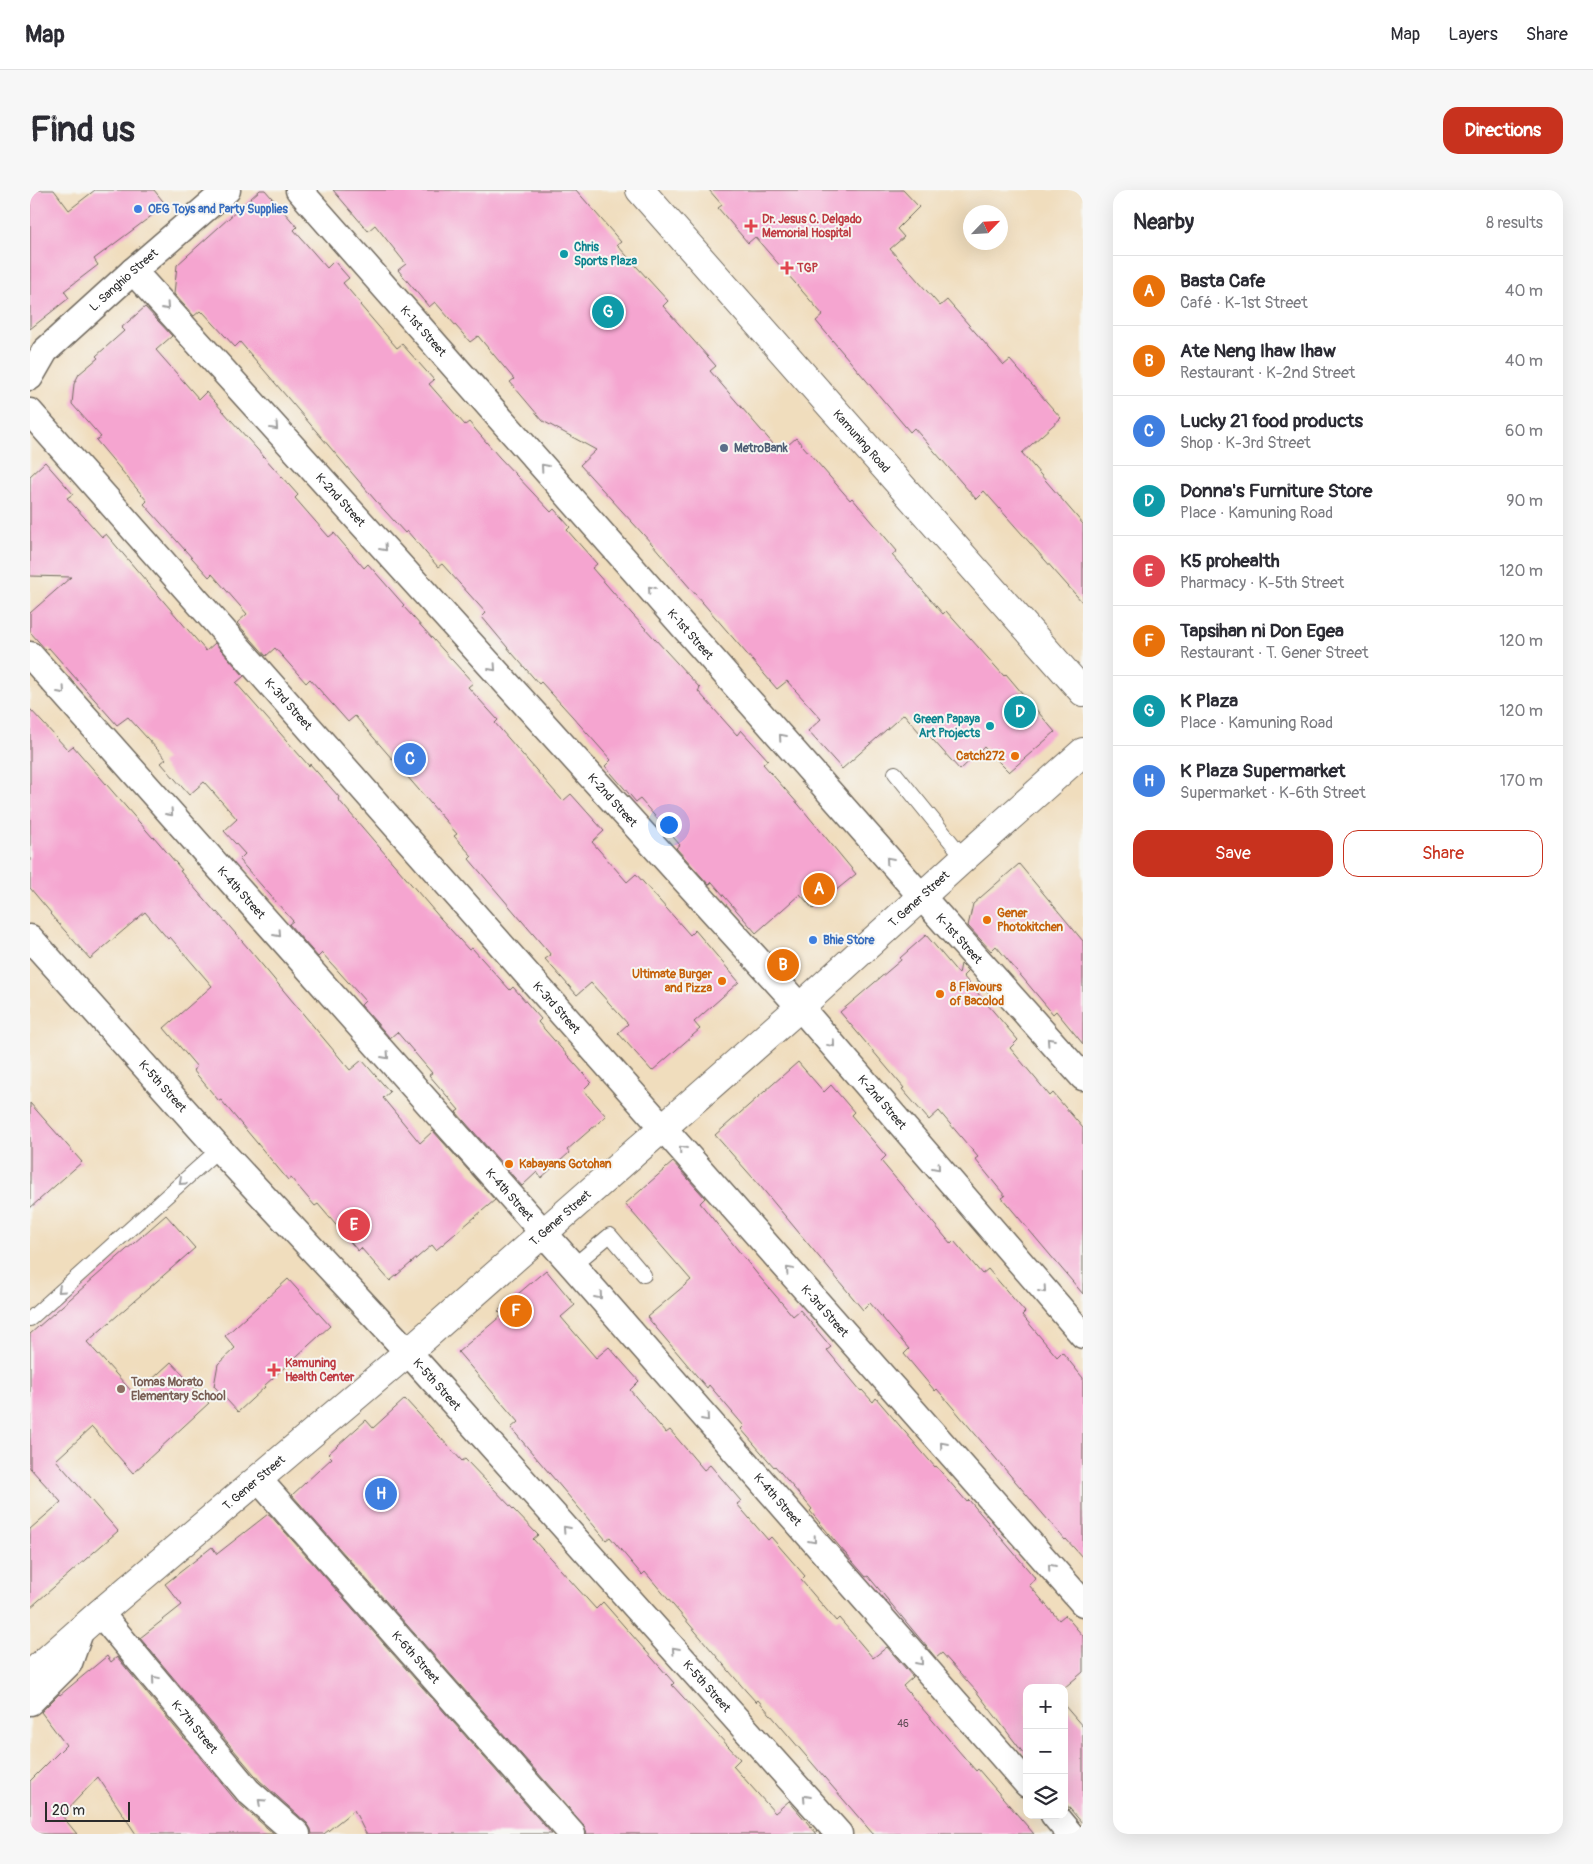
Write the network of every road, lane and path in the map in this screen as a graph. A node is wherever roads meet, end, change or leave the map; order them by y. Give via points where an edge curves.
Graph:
1 (227, 190) edge
2 (299, 190) edge
3 (640, 190) edge
4 (133, 271) junction
5 (30, 377) edge
6 (30, 412) edge
7 (30, 655) edge
8 (1083, 692) edge
9 (1083, 752) edge
10 (894, 773) dead end
11 (964, 858) junction
12 (921, 896) junction
13 (30, 938) edge
14 (800, 1007) junction
15 (1083, 1077) edge
16 (663, 1127) junction
17 (219, 1149) junction
18 (543, 1233) junction
19 (573, 1266) junction
20 (644, 1274) dead end
21 (30, 1319) edge
22 (1083, 1335) edge
23 (408, 1352) junction
24 (258, 1479) junction
25 (1083, 1603) edge
26 (90, 1621) junction
27 (30, 1675) edge
28 (30, 1702) edge
29 (1023, 1779) edge
30 (1057, 1819) edge
31 (297, 1834) edge
32 (572, 1834) edge
33 (839, 1834) edge
34 (1070, 1834) edge

1 - 4 street, L. Sanghio Street
12 -> 2 street, K-1st Street
3 - 8 street, Kamuning Road
4 - 5 street, L. Sanghio Street via 45,351
4 -> 14 street, K-2nd Street
6 - 16 street, K-3rd Street
7 -> 18 street, K-4th Street
9 - 11 street, T. Gener Street
10 - 11 lane
11 - 12 street, T. Gener Street
12 - 14 street, T. Gener Street
15 -> 12 street, K-1st Street
13 - 17 street, K-5th Street
14 - 16 street, T. Gener Street
14 -> 22 street, K-2nd Street
16 - 18 street, T. Gener Street
25 -> 16 street, K-3rd Street
17 -> 21 lane
17 - 23 street, K-5th Street
18 - 19 street, K-4th Street
18 - 23 street, T. Gener Street
19 - 20 lane via 610,1235
19 -> 29 street, K-4th Street
23 - 24 street, T. Gener Street
33 -> 23 street, K-5th Street
24 - 26 street, T. Gener Street
24 - 32 street, K-6th Street
26 - 27 street, T. Gener Street
26 - 28 street via 69,1663
31 -> 26 street, K-7th Street via 248,1790
30 - 34 street

